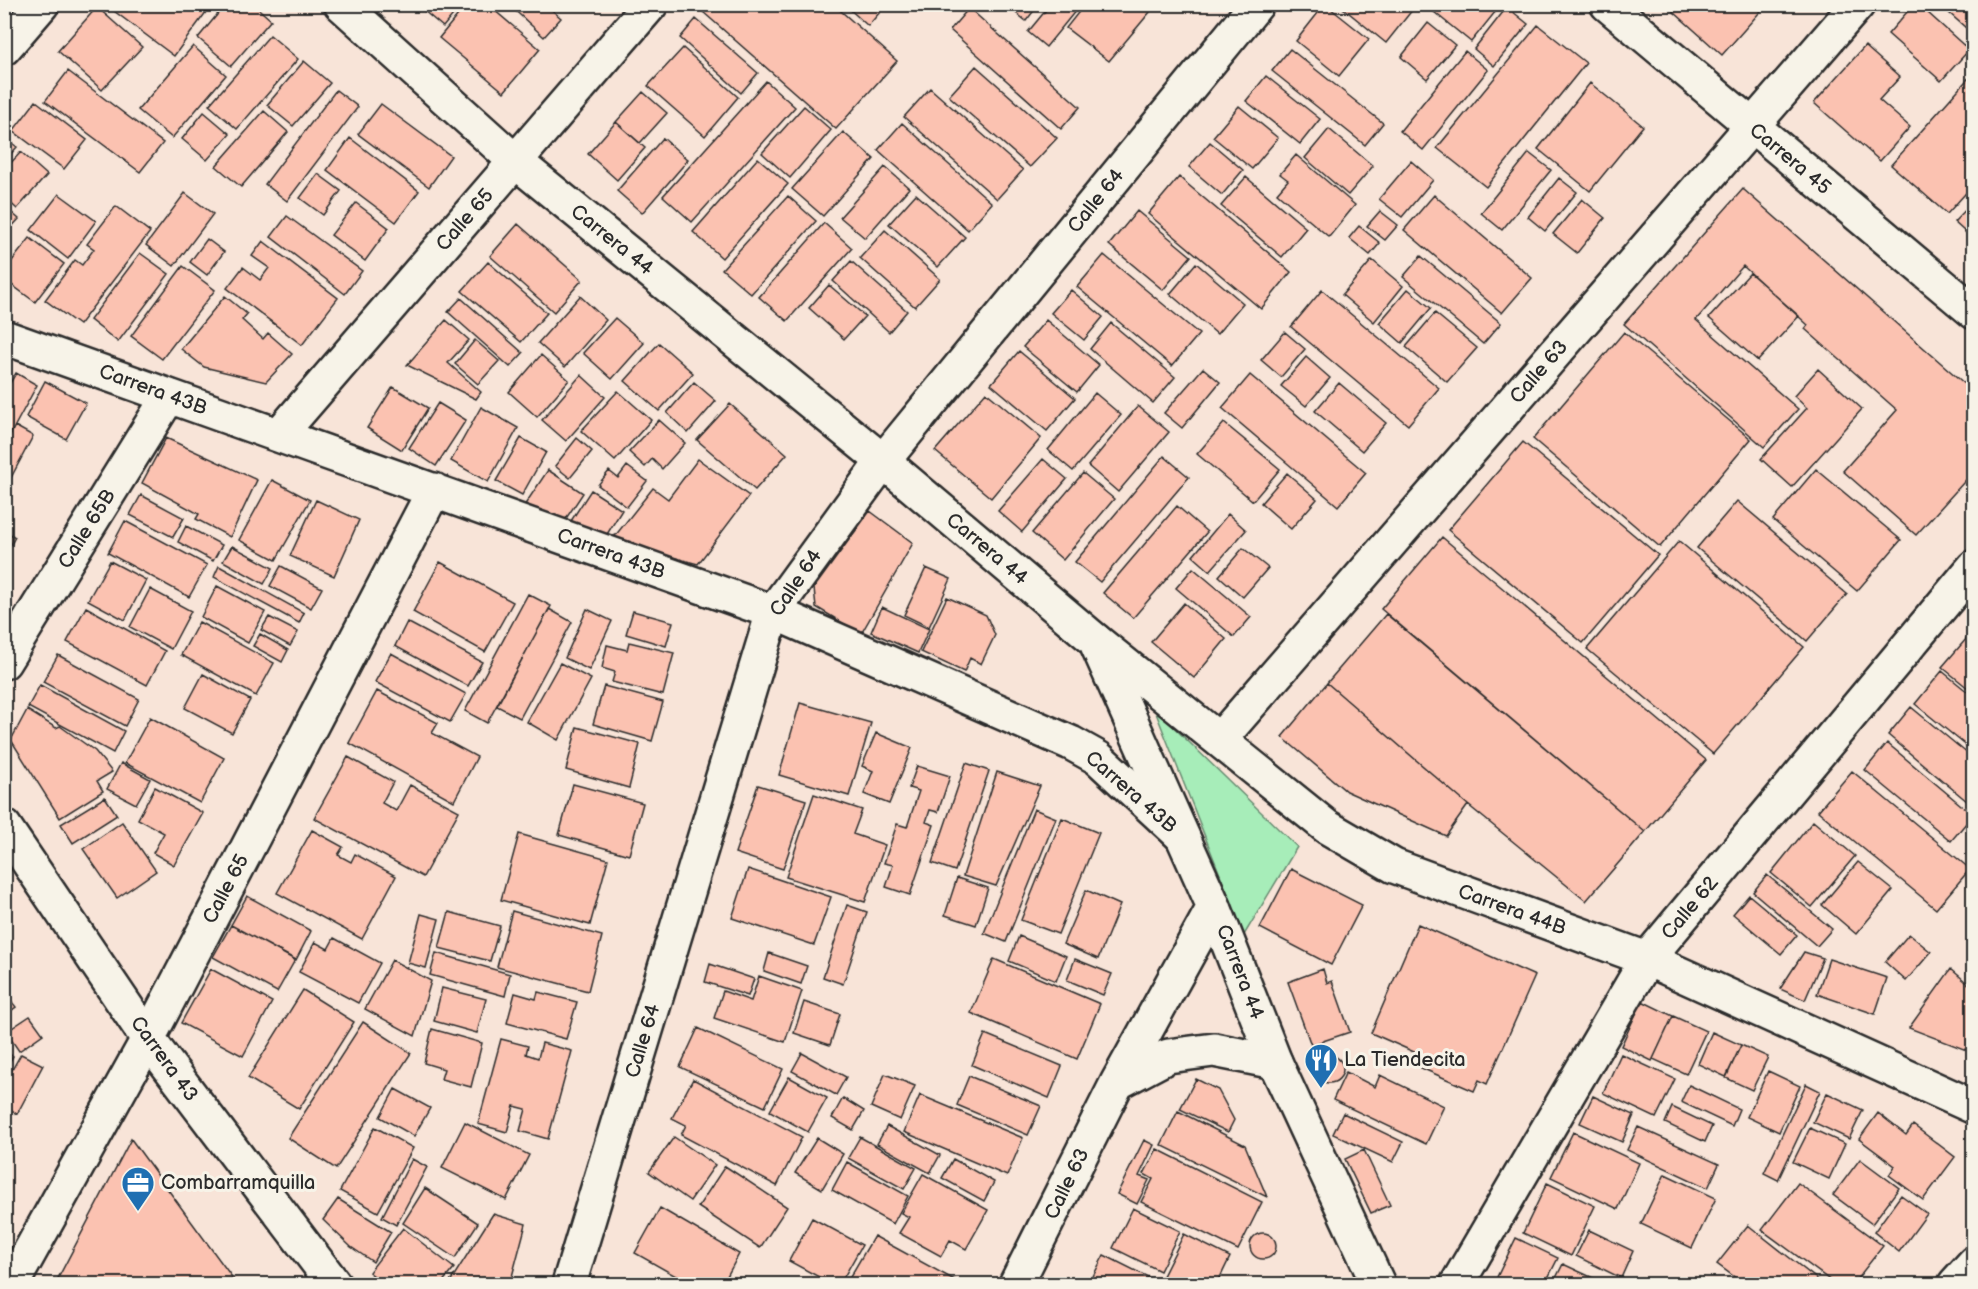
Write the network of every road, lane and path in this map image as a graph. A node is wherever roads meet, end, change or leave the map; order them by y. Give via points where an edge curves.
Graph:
1 (42, 4) edge
2 (341, 4) edge
3 (651, 4) edge
4 (1257, 4) edge
5 (1607, 4) edge
6 (1858, 4) edge
7 (4, 48) edge
8 (1752, 127) junction
9 (515, 161) junction
10 (1974, 312) edge
11 (4, 337) edge
12 (169, 396) junction
13 (279, 435) junction
14 (883, 461) junction
15 (434, 490) junction
16 (1974, 567) edge
17 (773, 612) junction
18 (1095, 640) junction
19 (4, 662) edge
20 (1220, 739) junction
21 (4, 826) edge
22 (1182, 836) junction
23 (1214, 907) junction
24 (1647, 959) junction
25 (148, 1039) junction
26 (1275, 1062) junction
27 (1117, 1083) junction
28 (1974, 1107) edge
29 (1974, 1263) edge
30 (12, 1284) edge
31 (334, 1284) edge
32 (569, 1284) edge
33 (1016, 1284) edge
34 (1378, 1284) edge
35 (1457, 1284) edge
36 (1954, 1284) edge

1 - 7 street
2 - 9 street, Carrera 44
3 - 9 street, Calle 65
4 - 14 street, Calle 64
5 - 8 street, Carrera 45
6 - 8 street, Calle 63
8 - 10 street, Carrera 45
8 - 20 street, Calle 63
9 - 13 street, Calle 65
9 - 14 street, Carrera 44
11 - 12 street, Carrera 43B
12 - 13 street, Carrera 43B
12 - 19 street, Calle 65B
13 - 15 street, Carrera 43B
14 - 17 street, Calle 64
14 - 18 street, Carrera 44
15 - 17 street, Carrera 43B
15 - 25 street, Calle 65
16 - 24 street, Calle 62
17 - 22 street, Carrera 43B via 1071,743 1098,758
17 - 32 street, Calle 64
18 - 20 street, Carrera 44B
18 - 22 street, Carrera 44
20 - 24 street, Carrera 44B via 1327,827 1394,866
21 - 25 street, Carrera 43
22 - 23 street, Carrera 44
23 - 26 street, Carrera 44
23 - 27 street, Calle 63
24 - 28 street, Carrera 44B
24 - 35 street, Calle 62
25 - 30 street, Calle 65
25 - 31 street, Carrera 43
26 - 27 street via 1214,1050 1168,1056
26 - 34 street, Carrera 44
27 - 33 street, Calle 63
29 - 36 street

